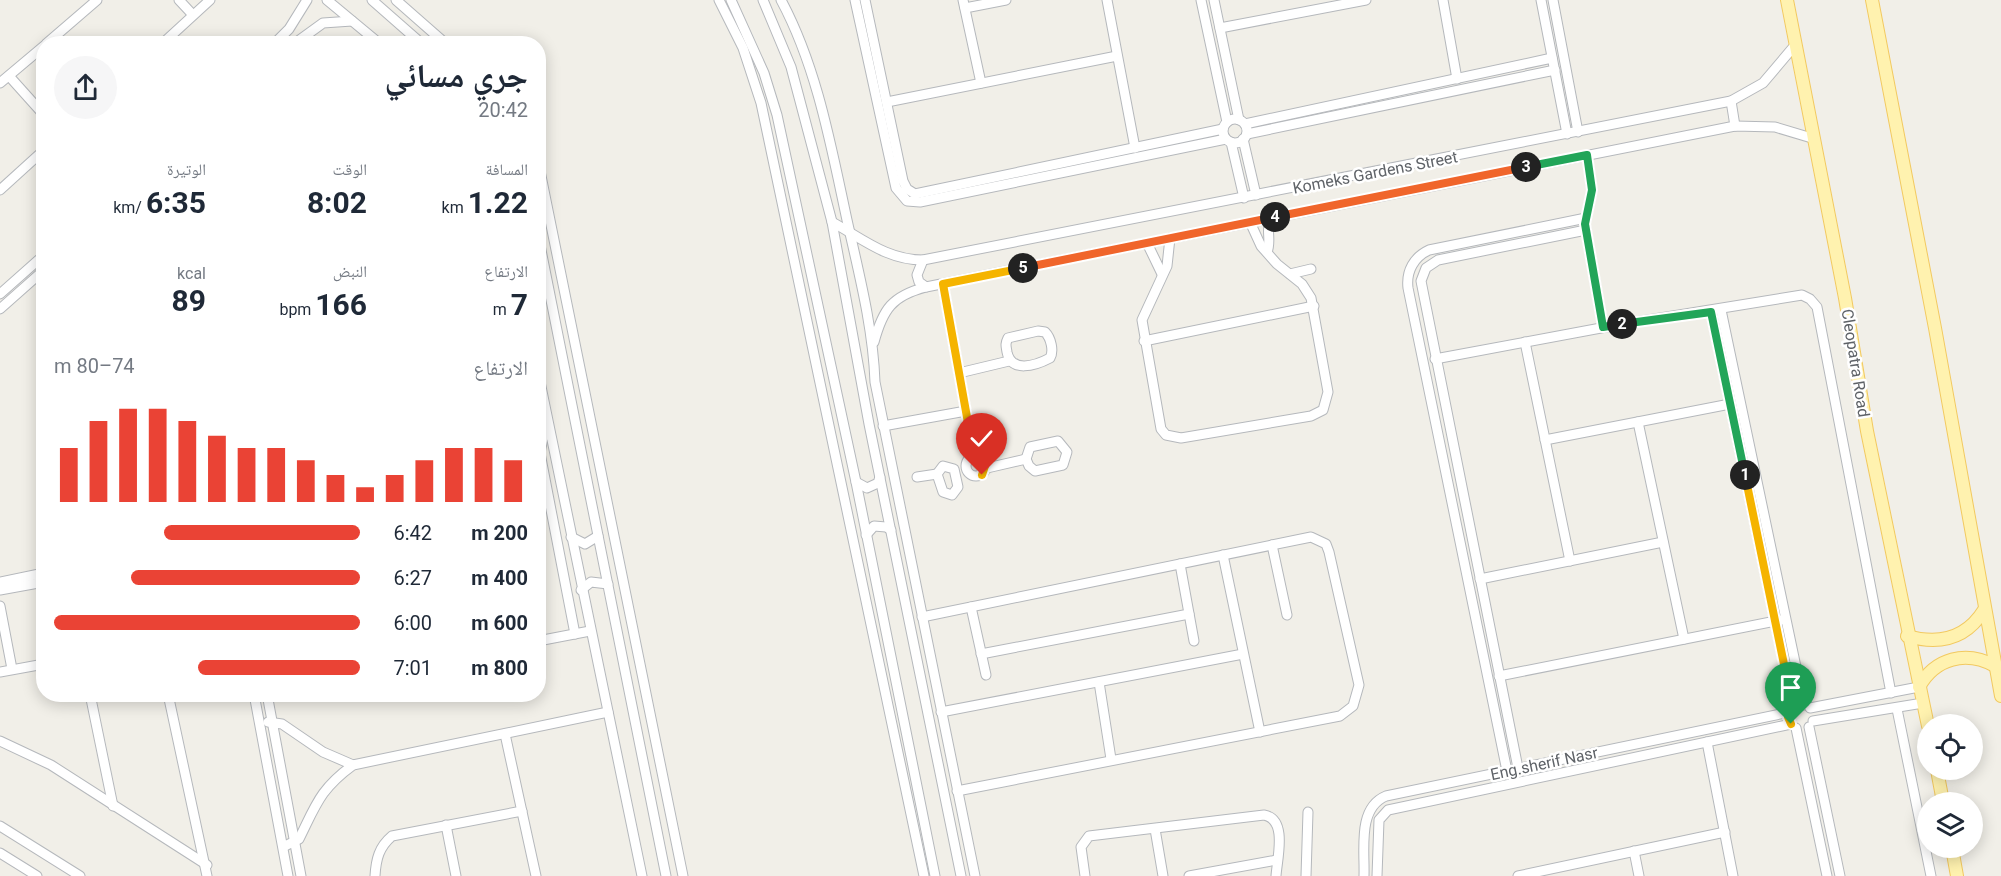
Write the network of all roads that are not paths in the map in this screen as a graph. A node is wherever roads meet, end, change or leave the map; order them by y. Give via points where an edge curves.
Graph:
1 (97, 0) edge
2 (179, 0) edge
3 (210, 0) edge
4 (307, 0) edge
5 (327, 0) edge
6 (372, 0) edge
7 (396, 0) edge
8 (718, 0) edge
9 (731, 0) edge
10 (763, 0) edge
11 (781, 0) edge
12 (855, 0) edge
13 (865, 0) edge
14 (1006, 0) edge
15 (1107, 0) edge
16 (1201, 0) edge
17 (1214, 0) edge
18 (1309, 0) edge
19 (1366, 0) edge
20 (1443, 0) edge
21 (1541, 0) edge
22 (1553, 0) edge
23 (1787, 0) edge
24 (1872, 0) edge
25 (964, 4) edge
26 (1311, 11) junction
27 (193, 15) junction
28 (352, 21) junction
29 (428, 27) junction
30 (1220, 28) junction
31 (289, 29) junction
32 (55, 36) edge
33 (171, 36) edge
34 (282, 36) edge
35 (294, 36) edge
36 (304, 36) edge
37 (370, 36) edge
38 (413, 36) edge
39 (423, 36) edge
40 (438, 36) edge
41 (1796, 44) junction
42 (36, 53) edge
43 (1117, 56) junction
44 (1552, 58) junction
45 (1555, 70) junction
46 (9, 76) junction
47 (1457, 79) junction
48 (0, 83) edge
49 (981, 83) junction
50 (1731, 101) junction
51 (887, 102) junction
52 (36, 106) edge
53 (1735, 126) junction
54 (1244, 129) junction
55 (828, 130) junction
56 (1578, 132) junction
57 (1227, 133) junction
58 (810, 134) junction
59 (1567, 134) junction
60 (1815, 139) junction
61 (1135, 148) junction
62 (1587, 155) junction
63 (36, 157) edge
64 (0, 190) edge
65 (1256, 195) junction
66 (1244, 198) junction
67 (546, 200) edge
68 (1271, 218) junction
69 (1586, 218) junction
70 (832, 222) junction
71 (1250, 222) junction
72 (1586, 230) junction
73 (850, 232) junction
74 (804, 234) junction
75 (789, 236) junction
76 (1170, 238) junction
77 (1147, 243) junction
78 (1267, 252) junction
79 (922, 260) junction
80 (36, 262) edge
81 (1311, 269) dead end
82 (1162, 274) junction
83 (1290, 274) junction
84 (546, 275) edge
85 (36, 277) edge
86 (943, 284) junction
87 (926, 287) junction
88 (0, 294) edge
89 (1314, 306) junction
90 (0, 309) edge
91 (1721, 310) junction
92 (1711, 312) junction
93 (1603, 327) junction
94 (1144, 341) junction
95 (874, 342) junction
96 (1525, 342) junction
97 (1435, 359) junction
98 (1009, 361) junction
99 (959, 372) junction
100 (875, 382) junction
101 (863, 385) junction
102 (1738, 391) junction
103 (1727, 393) junction
104 (1730, 405) junction
105 (966, 411) junction
106 (546, 414) edge
107 (1638, 423) junction
108 (883, 426) junction
109 (549, 430) junction
110 (546, 434) edge
111 (1545, 441) junction
112 (597, 449) junction
113 (581, 452) junction
114 (974, 456) junction
115 (1026, 459) junction
116 (987, 468) junction
117 (937, 474) junction
118 (969, 474) junction
119 (880, 477) junction
120 (917, 477) dead end
121 (956, 477) junction
122 (856, 482) junction
123 (546, 484) edge
124 (891, 530) junction
125 (866, 534) junction
126 (598, 536) junction
127 (571, 537) junction
128 (1663, 542) junction
129 (1272, 545) junction
130 (1223, 555) junction
131 (1570, 561) junction
132 (1180, 564) junction
133 (36, 575) edge
134 (1480, 579) junction
135 (0, 582) edge
136 (36, 583) edge
137 (608, 584) junction
138 (0, 590) edge
139 (581, 590) junction
140 (0, 606) edge
141 (971, 607) junction
142 (1984, 609) junction
143 (1189, 614) junction
144 (1287, 615) dead end
145 (922, 617) junction
146 (1786, 619) junction
147 (1775, 621) junction
148 (590, 632) junction
149 (575, 634) junction
150 (1907, 636) junction
151 (546, 639) edge
152 (1684, 639) junction
153 (1194, 641) dead end
154 (981, 654) junction
155 (1243, 654) junction
156 (36, 665) edge
157 (1995, 666) junction
158 (12, 669) junction
159 (0, 672) edge
160 (986, 675) dead end
161 (1499, 676) junction
162 (1099, 682) junction
163 (1919, 687) junction
164 (1891, 693) junction
165 (2001, 696) edge
166 (1865, 699) junction
167 (92, 702) edge
168 (170, 702) edge
169 (256, 702) edge
170 (269, 702) edge
171 (1923, 703) junction
172 (1807, 707) junction
173 (1897, 709) junction
174 (1791, 710) junction
175 (608, 712) junction
176 (941, 712) junction
177 (1868, 712) junction
178 (1925, 714) edge
179 (273, 722) junction
180 (1811, 724) junction
181 (260, 725) junction
182 (1793, 726) junction
183 (1260, 732) junction
184 (505, 734) junction
185 (0, 741) edge
186 (1707, 742) junction
187 (1614, 748) junction
188 (658, 750) junction
189 (643, 753) junction
190 (1111, 759) junction
191 (1617, 762) junction
192 (353, 765) junction
193 (1518, 768) junction
194 (1507, 771) junction
195 (957, 791) junction
196 (113, 806) junction
197 (522, 811) junction
198 (1308, 812) dead end
199 (446, 825) junction
200 (0, 826) edge
201 (1155, 829) junction
202 (1725, 832) junction
203 (296, 842) junction
204 (285, 846) junction
205 (1634, 851) junction
206 (0, 853) edge
207 (1835, 854) junction
208 (1822, 856) junction
209 (1954, 858) edge
210 (1276, 860) junction
211 (207, 865) junction
212 (1543, 873) edge
213 (75, 875) edge
214 (1525, 875) edge
215 (37, 876) edge
216 (207, 876) edge
217 (288, 876) edge
218 (301, 876) edge
219 (375, 876) edge
220 (456, 876) edge
221 (536, 876) edge
222 (642, 876) edge
223 (666, 876) edge
224 (682, 876) edge
225 (924, 876) edge
226 (935, 876) edge
227 (961, 876) edge
228 (975, 876) edge
229 (1085, 876) edge
230 (1163, 876) edge
231 (1189, 876) edge
232 (1276, 876) edge
233 (1306, 876) edge
234 (1364, 876) edge
235 (1377, 876) edge
236 (1639, 876) edge
237 (1733, 876) edge
238 (1827, 876) edge
239 (1839, 876) edge
240 (1931, 876) edge
241 (1957, 876) edge

1 - 32 street
2 - 27 street
3 - 27 street
4 - 31 street
5 - 28 street
6 - 38 street
7 - 29 street
8 - 75 street via 743,48 761,103
9 - 74 street via 765,73
10 - 58 street via 791,66
11 - 55 street via 804,54
12 - 57 street via 896,188 907,201 920,202
13 - 51 street
14 - 25 street
15 - 43 street
16 - 57 street
17 - 30 street
18 - 26 street
19 - 26 street
20 - 47 street
21 - 44 street
22 - 56 street
23 - 41 main road, Cleopatra Road
24 - 142 main road
25 - 49 street
26 - 30 street
27 - 33 street
28 - 36 street via 323,23
28 - 37 street
29 - 39 street
29 - 40 street
30 - 54 street
31 - 34 street
31 - 35 street
41 - 50 street, Komeks Gardens Street via 1763,83
41 - 60 main road, Cleopatra Road
42 - 46 street
43 - 49 street
43 - 61 street
44 - 45 street
44 - 47 street
45 - 54 street
45 - 59 street
46 - 48 street
46 - 52 street
47 - 54 street
49 - 51 street
50 - 53 street
50 - 56 street, Komeks Gardens Street
51 - 61 street via 903,181 915,194
53 - 60 street, Komeks Gardens Street via 1775,127
53 - 62 street, Komeks Gardens Street
54 - 57 street
54 - 57 street
54 - 65 street
55 - 58 street
55 - 73 street
56 - 59 street, Komeks Gardens Street
57 - 61 street
57 - 66 street
58 - 70 street
59 - 65 street, Komeks Gardens Street
60 - 150 main road, Cleopatra Road
62 - 68 street, Komeks Gardens Street
62 - 69 street via 1592,190
63 - 64 street
65 - 66 street, Komeks Gardens Street
66 - 79 street, Komeks Gardens Street
67 - 112 street
68 - 71 street, Komeks Gardens Street
68 - 78 street
69 - 72 street
69 - 194 street via 1429,250 1415,260 1408,276
70 - 73 street, Komeks Gardens Street
70 - 101 street
71 - 76 street, Komeks Gardens Street
71 - 78 street
72 - 93 street
72 - 97 street via 1432,263 1423,274 1420,288
73 - 79 street, Komeks Gardens Street via 903,260
73 - 95 street
74 - 75 street
74 - 122 street
75 - 225 street
76 - 77 street, Komeks Gardens Street
76 - 82 street via 1167,266
77 - 82 street
77 - 86 street, Komeks Gardens Street
78 - 83 street
79 - 87 street via 917,275
80 - 88 street
81 - 83 street
82 - 94 street via 1143,313
83 - 89 street via 1302,284
84 - 113 street
85 - 90 street
86 - 87 street, Komeks Gardens Street
86 - 99 street
87 - 95 street, Komeks Gardens Street via 896,298 884,315
89 - 94 street
89 - 94 street via 1328,392 1323,410 1311,416 1181,438 1166,435 1158,424
91 - 92 street
91 - 102 street
91 - 164 street via 1802,295 1817,307
92 - 93 street
92 - 103 street
93 - 96 street
95 - 100 street
96 - 97 street
96 - 111 street
97 - 134 street
98 - 98 street via 1019,366 1048,360 1052,353 1047,334 1038,331 1008,338
98 - 99 street
99 - 105 street
100 - 101 street
100 - 108 street
101 - 119 street
102 - 103 street
102 - 146 street
103 - 104 street
104 - 107 street
104 - 147 street
105 - 108 street
105 - 114 street
106 - 109 street
107 - 111 street
107 - 128 street
108 - 145 street
109 - 110 street
109 - 127 street
111 - 131 street
112 - 113 street
112 - 188 street
113 - 126 street
114 - 116 street via 983,459
114 - 118 street via 966,465
115 - 115 street via 1035,471 1063,465 1067,452 1058,441 1030,447
115 - 116 street
116 - 118 street via 982,475
117 - 120 street
117 - 121 street via 938,469 949,466
117 - 121 street via 947,495 956,492
118 - 121 street
119 - 122 street via 878,483 867,488
119 - 124 street
122 - 125 street
123 - 149 street
124 - 125 street via 874,526
124 - 227 street
125 - 226 street
126 - 127 street via 585,544
126 - 137 street
127 - 139 street
128 - 131 street
128 - 152 street
129 - 130 street
129 - 144 street
129 - 183 street via 1311,537 1326,544 1359,690 1353,706 1340,716
130 - 132 street
130 - 155 street
131 - 134 street
132 - 141 street
132 - 143 street
133 - 135 street
134 - 161 street
136 - 138 street
137 - 139 street via 591,582
137 - 189 street
139 - 148 street
140 - 158 street
141 - 145 street
141 - 154 street
142 - 150 main road via 1956,637 1939,640
142 - 157 main road
143 - 153 street
143 - 154 street
145 - 176 street
146 - 147 street
146 - 172 street
147 - 152 street
147 - 174 street
148 - 149 street
148 - 175 street
149 - 151 street
150 - 163 main road, Cleopatra Road
152 - 161 street
154 - 160 street
155 - 162 street
155 - 183 street
156 - 158 street
157 - 163 main road via 1974,658 1952,659 1933,669
157 - 165 main road
158 - 159 street
161 - 193 street
162 - 176 street
162 - 190 street
163 - 164 street, Eng.sherif Nasr
163 - 171 main road, Cleopatra Road
164 - 166 street, Eng.sherif Nasr
166 - 172 street, Eng.sherif Nasr
166 - 177 street
167 - 196 street
168 - 211 street
169 - 181 street
170 - 179 street
171 - 173 street
171 - 178 main road, Cleopatra Road
172 - 174 street, Eng.sherif Nasr
172 - 180 street
173 - 177 street
173 - 240 street
174 - 182 street
174 - 187 street, Eng.sherif Nasr
175 - 184 street
175 - 222 street
176 - 195 street
177 - 180 street
179 - 181 street
179 - 192 street
179 - 203 street
180 - 182 street
180 - 207 street
181 - 204 street
182 - 186 street
182 - 208 street
183 - 190 street
184 - 192 street
184 - 197 street
185 - 196 street via 51,765
186 - 191 street
186 - 202 street
187 - 191 street
187 - 193 street, Eng.sherif Nasr
188 - 189 street
188 - 224 street
189 - 223 street
190 - 195 street
191 - 235 street via 1388,810 1379,820
192 - 203 street via 322,794
193 - 194 street, Eng.sherif Nasr
194 - 234 street, Eng.sherif Nasr via 1378,800 1366,819
195 - 228 street
196 - 211 street
197 - 199 street
197 - 221 street
198 - 233 street
199 - 219 street via 392,836 378,855
199 - 220 street
200 - 213 street
201 - 210 street via 1268,816 1279,827
201 - 229 street via 1086,838 1081,847
201 - 230 street
202 - 205 street
202 - 237 street
203 - 204 street
203 - 218 street
204 - 217 street
205 - 212 street
205 - 236 street
206 - 215 street
207 - 208 street
207 - 239 street
208 - 238 street
209 - 241 main road
210 - 231 street
210 - 232 street
211 - 216 street
212 - 214 street

